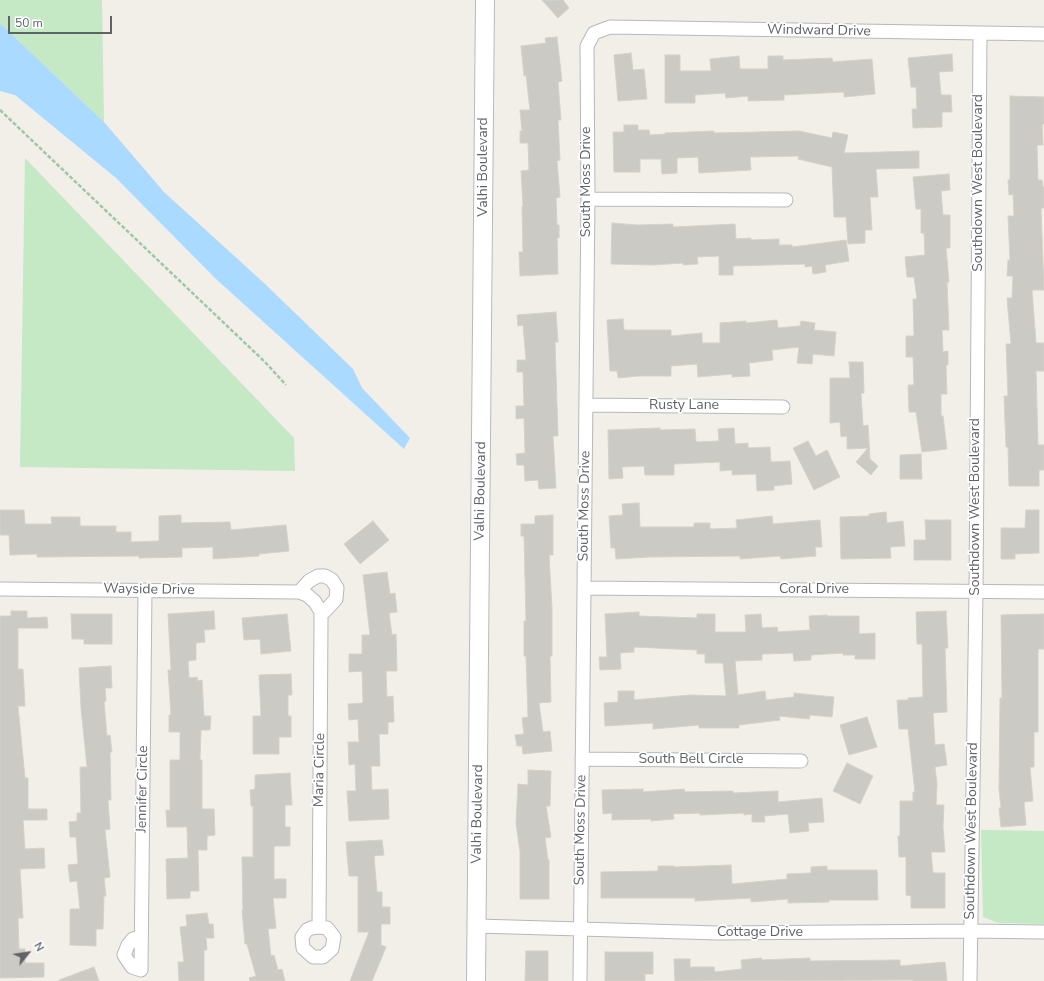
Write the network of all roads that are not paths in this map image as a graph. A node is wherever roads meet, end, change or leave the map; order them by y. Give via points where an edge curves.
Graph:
1 (485, 0) edge
2 (594, 33) joint
3 (980, 33) junction
4 (1044, 34) edge
5 (588, 198) junction
6 (786, 200) dead end
7 (586, 405) junction
8 (783, 407) dead end
9 (584, 588) junction
10 (0, 589) edge
11 (145, 590) junction
12 (976, 591) junction
13 (299, 592) junction
14 (1044, 592) edge
15 (321, 612) junction
16 (582, 759) junction
17 (801, 761) dead end
18 (477, 926) junction
19 (319, 927) dead end
20 (580, 929) junction
21 (970, 931) junction
22 (1044, 932) edge
23 (141, 970) dead end
24 (476, 981) edge
25 (580, 981) edge
26 (970, 981) edge

1 - 18 street, Valhi Boulevard
2 - 3 street, Windward Drive via 610,27
2 - 5 street, South Moss Drive via 587,46
3 - 4 street, Windward Drive
3 - 12 street, Southdown West Boulevard
5 - 6 street
5 - 7 street, South Moss Drive
7 - 8 street, Rusty Lane
7 - 9 street, South Moss Drive
9 - 12 street, Coral Drive
9 - 16 street, South Moss Drive
10 - 11 street, Wayside Drive
11 - 13 street, Wayside Drive
11 - 23 street, Jennifer Circle
12 - 14 street, Coral Drive
12 - 21 street, Southdown West Boulevard
13 - 15 street via 315,602
13 - 15 street via 318,576 332,580 337,588 336,599
15 - 19 street, Maria Circle
16 - 17 street, South Bell Circle
16 - 20 street, South Moss Drive
18 - 20 street, Cottage Drive
18 - 24 street, Valhi Boulevard
20 - 21 street, Cottage Drive via 718,933
20 - 25 street, South Moss Drive
21 - 22 street, Cottage Drive
21 - 26 street, Southdown West Boulevard

